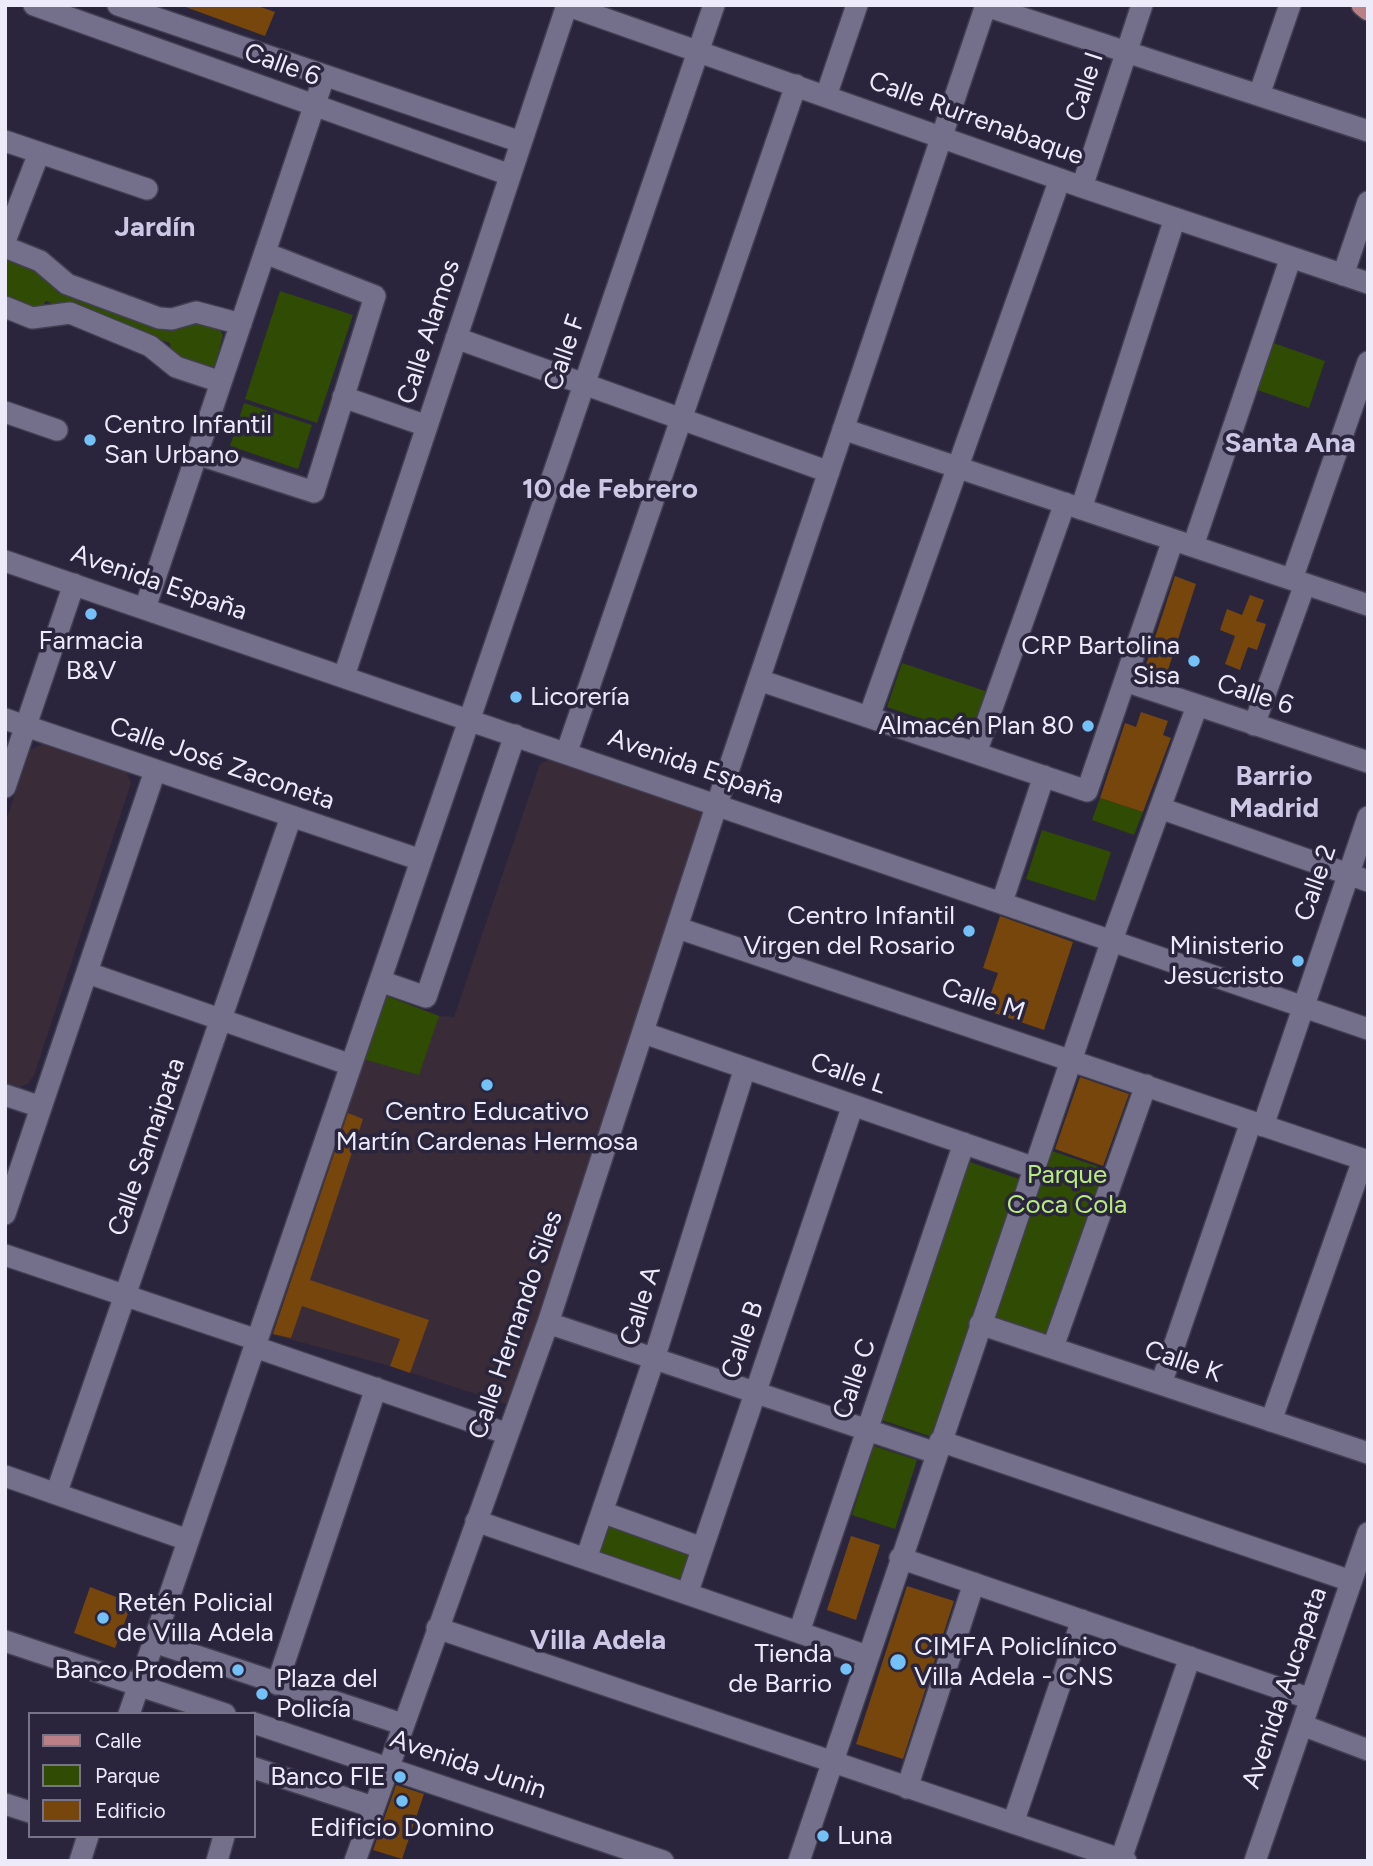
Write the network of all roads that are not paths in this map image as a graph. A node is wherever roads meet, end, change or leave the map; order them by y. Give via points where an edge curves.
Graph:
1 (34, 5) edge
2 (118, 5) edge
3 (567, 5) edge
4 (714, 5) edge
5 (857, 5) edge
6 (1142, 5) edge
7 (1290, 5) edge
8 (1362, 5) edge
9 (986, 6) edge
10 (1368, 10) edge
11 (699, 51) junction
12 (1126, 51) junction
13 (324, 77) junction
14 (796, 85) junction
15 (1259, 95) junction
16 (826, 96) junction
17 (314, 106) junction
18 (1368, 131) edge
19 (942, 136) junction
20 (5, 141) edge
21 (522, 142) junction
22 (39, 153) junction
23 (510, 175) junction
24 (1060, 179) junction
25 (1082, 187) junction
26 (147, 189) dead end
27 (1368, 202) edge
28 (1175, 218) junction
29 (5, 241) edge
30 (5, 247) edge
31 (265, 253) junction
32 (1291, 257) junction
33 (1343, 275) junction
34 (1368, 283) edge
35 (5, 307) edge
36 (241, 324) junction
37 (456, 338) junction
38 (1368, 362) edge
39 (222, 382) junction
40 (584, 384) junction
41 (343, 397) junction
42 (5, 412) edge
43 (681, 419) junction
44 (427, 426) junction
45 (843, 429) junction
46 (57, 430) dead end
47 (197, 454) junction
48 (958, 468) junction
49 (829, 472) junction
50 (1073, 506) junction
51 (1183, 543) junction
52 (5, 561) edge
53 (1298, 582) junction
54 (74, 584) junction
55 (1368, 605) edge
56 (145, 608) junction
57 (344, 676) junction
58 (759, 680) junction
59 (1125, 681) junction
60 (1197, 706) junction
61 (869, 717) junction
62 (5, 719) edge
63 (469, 719) junction
64 (1254, 725) junction
65 (26, 726) junction
66 (515, 735) junction
67 (566, 751) junction
68 (976, 753) junction
69 (1368, 762) edge
70 (155, 771) junction
71 (1044, 776) junction
72 (5, 787) edge
73 (717, 804) junction
74 (1160, 808) junction
75 (291, 817) junction
76 (1368, 817) edge
77 (421, 860) junction
78 (1358, 878) edge
79 (1002, 902) junction
80 (678, 928) junction
81 (1112, 940) junction
82 (88, 973) junction
83 (380, 981) junction
84 (1304, 1007) junction
85 (221, 1019) junction
86 (1368, 1029) edge
87 (643, 1033) junction
88 (1071, 1059) junction
89 (351, 1065) junction
90 (745, 1068) junction
91 (1146, 1085) junction
92 (5, 1095) edge
93 (853, 1105) junction
94 (41, 1107) junction
95 (1257, 1124) junction
96 (964, 1143) junction
97 (1365, 1160) edge
98 (1035, 1168) junction
99 (5, 1214) edge
100 (5, 1255) edge
101 (125, 1296) junction
102 (548, 1323) junction
103 (980, 1324) junction
104 (256, 1343) junction
105 (1053, 1347) junction
106 (654, 1359) junction
107 (1161, 1384) junction
108 (376, 1388) junction
109 (755, 1393) junction
110 (1270, 1421) junction
111 (867, 1430) junction
112 (508, 1434) junction
113 (938, 1447) junction
114 (1368, 1453) edge
115 (5, 1476) edge
116 (57, 1494) junction
117 (602, 1512) junction
118 (476, 1521) junction
119 (1368, 1533) edge
120 (188, 1541) junction
121 (702, 1548) junction
122 (900, 1558) junction
123 (586, 1559) junction
124 (1351, 1581) junction
125 (974, 1583) junction
126 (687, 1594) junction
127 (1082, 1620) junction
128 (437, 1628) junction
129 (799, 1632) junction
130 (5, 1641) edge
131 (154, 1642) junction
132 (867, 1656) junction
133 (1190, 1657) junction
134 (277, 1684) junction
135 (139, 1686) junction
136 (1311, 1699) junction
137 (130, 1712) edge
138 (219, 1712) edge
139 (256, 1724) edge
140 (402, 1724) junction
141 (1302, 1725) junction
142 (1368, 1750) edge
143 (830, 1762) junction
144 (387, 1767) junction
145 (256, 1769) edge
146 (907, 1788) junction
147 (5, 1804) edge
148 (373, 1807) junction
149 (28, 1811) edge
150 (1013, 1823) junction
151 (87, 1838) edge
152 (223, 1838) edge
153 (1123, 1860) edge
154 (80, 1861) edge
155 (217, 1861) edge
156 (355, 1861) edge
157 (663, 1861) edge
158 (799, 1861) edge
159 (1255, 1861) edge

1 - 17 street, Calle 6
2 - 13 street, Calle 6
3 - 11 street, Calle Rurrenabaque
3 - 21 street, Calle Alamos
4 - 11 street, Calle F
5 - 16 street
6 - 12 street, Calle I
7 - 15 street
8 - 10 main road
9 - 12 street
9 - 19 street, Calle Hernando Siles
11 - 14 street, Calle Rurrenabaque
11 - 40 street, Calle F
12 - 15 street
12 - 25 street, Calle I
13 - 17 street
13 - 21 street, Calle 6
14 - 16 street, Calle Rurrenabaque
14 - 43 street
15 - 18 street
16 - 19 street, Calle Rurrenabaque
17 - 23 street, Calle 6
17 - 31 street
19 - 24 street, Calle Rurrenabaque
19 - 45 street, Calle Hernando Siles
20 - 22 street
21 - 23 street, Calle Alamos
22 - 26 street
22 - 29 street
23 - 37 street, Calle Alamos
24 - 25 street, Calle Rurrenabaque
24 - 48 street
25 - 28 street, Calle Rurrenabaque
27 - 33 street
28 - 32 street, Calle Rurrenabaque
28 - 50 street
30 - 36 street via 40,261 67,284 159,318 196,312
31 - 36 street
31 - 41 street via 375,296
32 - 33 street, Calle Rurrenabaque
32 - 51 street
33 - 34 street, Calle Rurrenabaque
35 - 39 street via 32,318 70,313 150,346 176,367
36 - 39 street
37 - 40 street
37 - 44 street, Calle Alamos
38 - 53 street
39 - 47 street
40 - 43 street
40 - 63 street, Calle F
41 - 44 street
41 - 47 street via 314,492
42 - 46 street
43 - 49 street
43 - 67 street
44 - 57 street, Calle Alamos
45 - 48 street
45 - 49 street, Calle Hernando Siles
47 - 56 street
48 - 50 street
48 - 61 street
49 - 58 street, Calle Hernando Siles
50 - 51 street
50 - 68 street
51 - 53 street
51 - 59 street
52 - 54 street, Avenida España
53 - 55 street
53 - 64 street
54 - 56 street, Avenida España
54 - 65 street
56 - 57 street, Avenida España
57 - 63 street, Avenida España
58 - 61 street
58 - 73 street, Calle Hernando Siles
59 - 60 street, Calle 6
59 - 71 street via 1087,791
60 - 64 street, Calle 6
60 - 74 street
61 - 68 street
62 - 65 street, Calle José Zaconeta
63 - 66 street, Avenida España
63 - 77 street, Calle F
64 - 69 street, Calle 6
65 - 70 street, Calle José Zaconeta
65 - 72 street
66 - 67 street, Avenida España
66 - 83 street via 426,997
67 - 73 street, Avenida España
68 - 71 street
70 - 75 street, Calle José Zaconeta
70 - 82 street
71 - 79 street
73 - 79 street, Avenida España
73 - 80 street, Calle Hernando Siles
74 - 78 street
74 - 81 street
75 - 77 street, Calle José Zaconeta
75 - 85 street, Calle Samaipata
76 - 78 street, Calle 2
77 - 83 street, Calle F
78 - 84 street, Calle 2
79 - 81 street, Avenida España
80 - 87 street, Calle Hernando Siles
80 - 88 street, Calle M
81 - 84 street, Avenida España
81 - 88 street
82 - 85 street
82 - 94 street
83 - 89 street, Calle F
84 - 86 street, Avenida España
84 - 95 street, Calle 2
85 - 89 street
85 - 101 street, Calle Samaipata
87 - 90 street, Calle L
87 - 102 street, Calle Hernando Siles
88 - 91 street, Calle M
88 - 98 street
89 - 104 street, Calle F
90 - 93 street, Calle L
90 - 106 street, Calle A
91 - 95 street, Calle M
91 - 105 street
92 - 94 street
93 - 96 street, Calle L
93 - 109 street, Calle B
94 - 99 street
95 - 97 street, Calle M
95 - 107 street, Calle 2
96 - 98 street, Calle L
96 - 111 street, Calle C
97 - 110 street
98 - 103 street
100 - 101 street
101 - 104 street
101 - 116 street, Calle Samaipata
102 - 106 street
102 - 112 street, Calle Hernando Siles
103 - 105 street, Calle K
103 - 113 street
104 - 108 street
104 - 120 street, Calle F
105 - 107 street, Calle K
106 - 109 street
106 - 117 street, Calle A
107 - 110 street, Calle K
108 - 112 street
108 - 134 street
109 - 111 street
109 - 121 street, Calle B
110 - 114 street, Calle K
111 - 113 street
111 - 129 street, Calle C
112 - 118 street, Calle Hernando Siles
113 - 122 street
113 - 124 street
115 - 116 street
116 - 120 street
117 - 121 street
117 - 123 street, Calle A
118 - 123 street
118 - 128 street, Calle Hernando Siles
119 - 124 street, Avenida Aucapata
120 - 131 street, Calle F
121 - 126 street, Calle B
122 - 125 street
122 - 132 street
123 - 126 street
124 - 136 street, Avenida Aucapata
125 - 127 street
125 - 146 street
126 - 129 street
127 - 133 street
127 - 150 street
128 - 140 street, Calle Hernando Siles
128 - 143 street
129 - 132 street
130 - 135 street
131 - 134 street, Avenida Junin
131 - 135 street, Calle F
132 - 143 street
133 - 136 street
133 - 153 street
134 - 140 street, Avenida Junin
135 - 137 street, Calle F
135 - 138 street
136 - 141 street, Avenida Aucapata
139 - 144 street, Avenida Junin
140 - 144 street, Calle Hernando Siles
141 - 142 street
141 - 159 street, Avenida Aucapata
143 - 146 street
143 - 158 street
144 - 148 street, Calle Hernando Siles
144 - 157 street, Avenida Junin
145 - 148 street
146 - 150 street
147 - 149 street
148 - 156 street, Calle Hernando Siles
150 - 153 street
151 - 154 street
152 - 155 street

